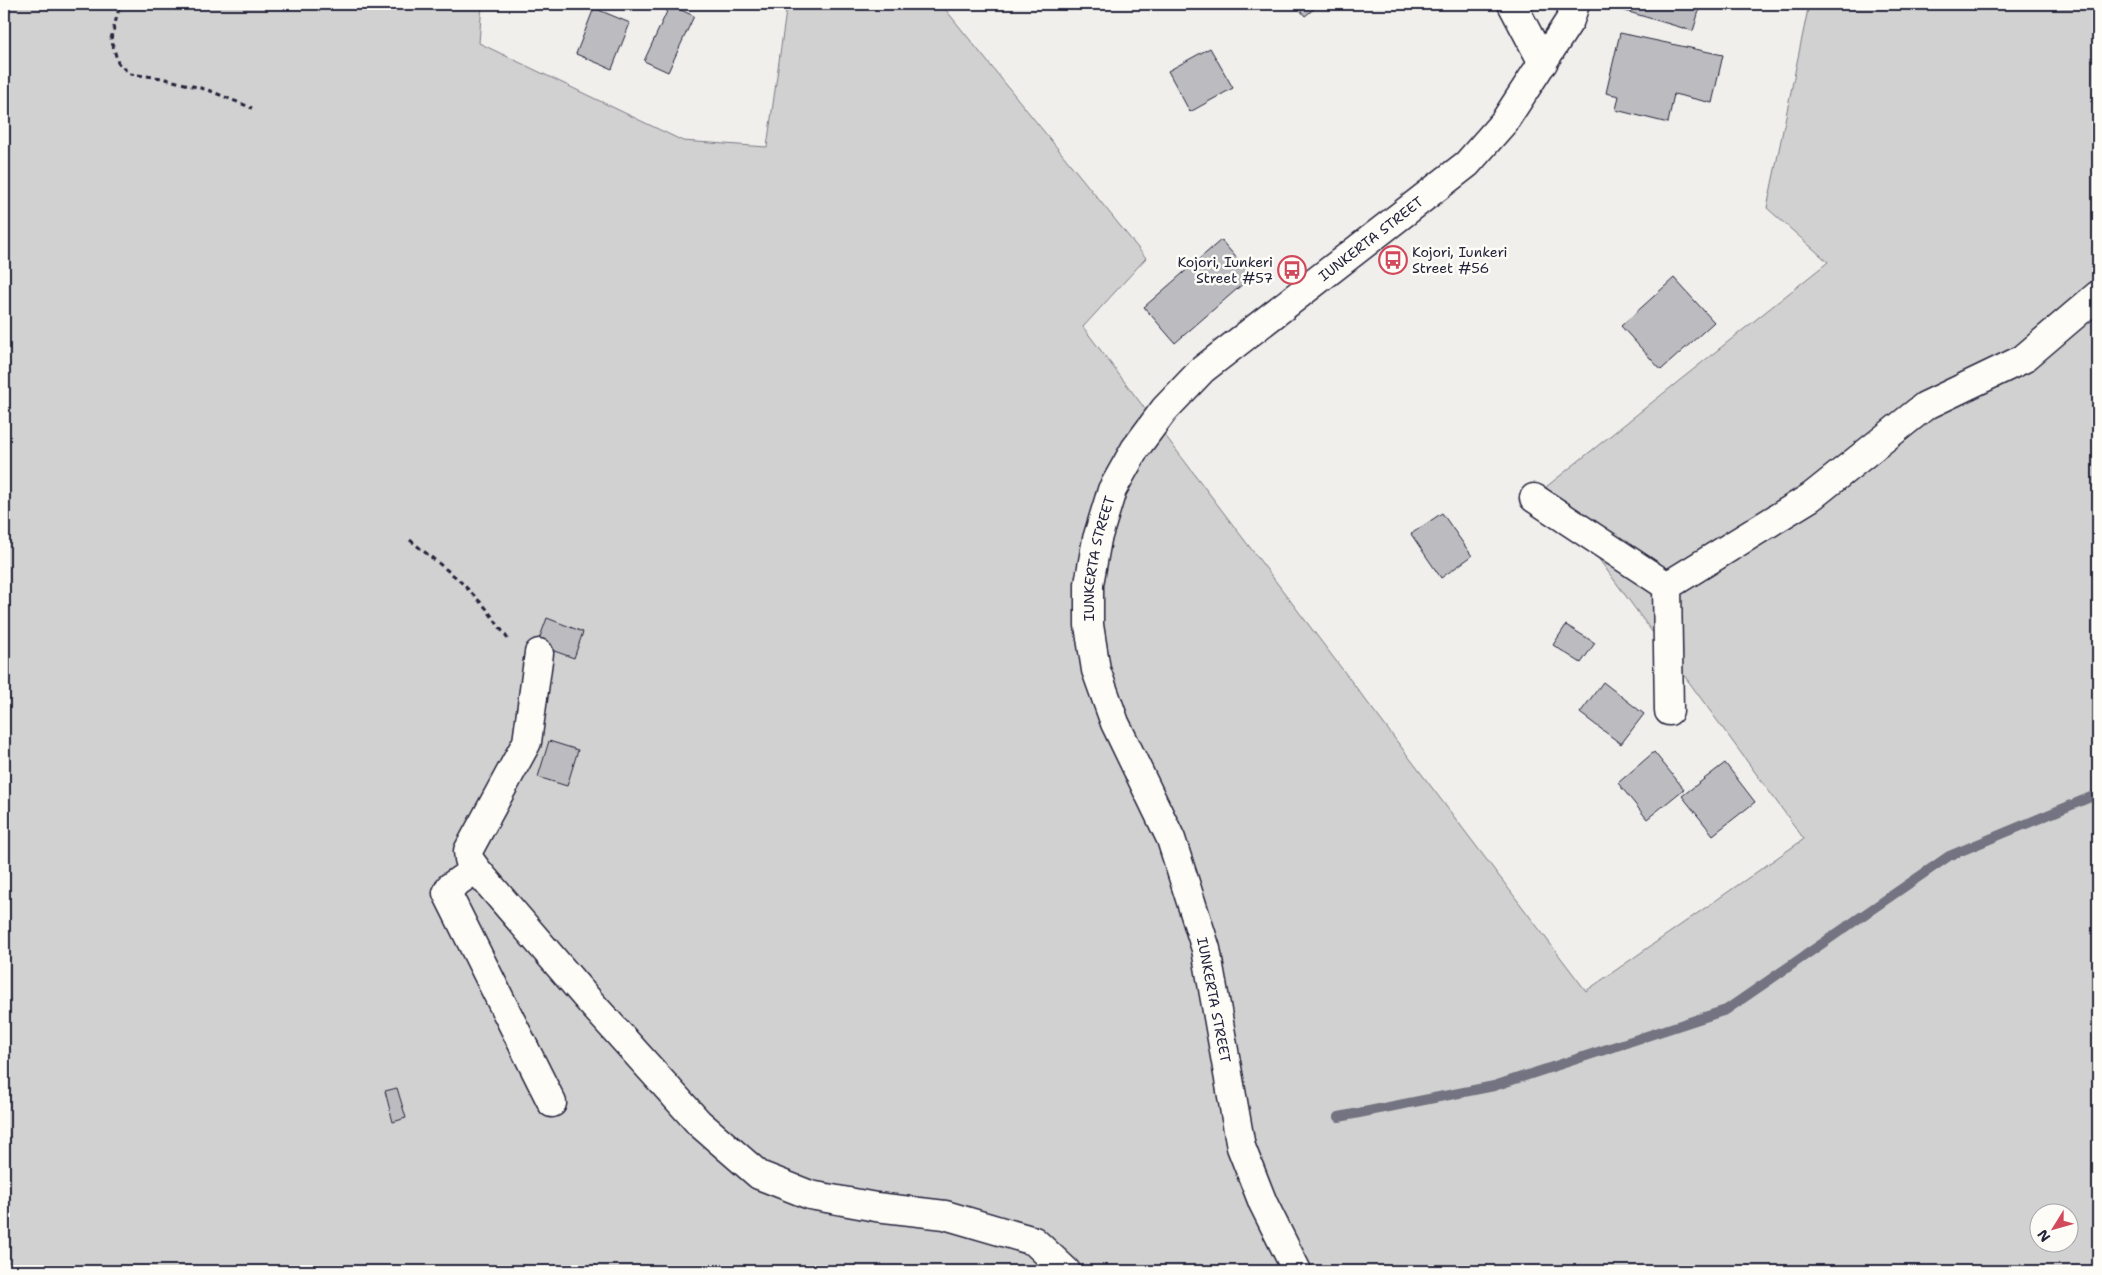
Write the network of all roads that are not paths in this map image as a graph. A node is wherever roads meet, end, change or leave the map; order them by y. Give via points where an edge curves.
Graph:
1 (1512, 4) edge
2 (1575, 4) edge
3 (1543, 64) junction
4 (2098, 295) edge
5 (1534, 498) dead end
6 (1666, 586) junction
7 (539, 653) dead end
8 (1669, 711) dead end
9 (476, 869) junction
10 (552, 1102) dead end
11 (1066, 1271) edge
12 (1297, 1271) edge

1 - 3 main road
2 - 3 main road, IUNKERTA STREET via 1570,20
3 - 12 main road, IUNKERTA STREET via 1504,122 1467,164 1202,370 1164,410 1134,449 1112,490 1097,539 1089,584 1089,625 1096,670 1115,723 1170,839 1206,949 1241,1147 1263,1203
4 - 6 main road via 2023,359 1925,406 1811,498
5 - 6 main road
6 - 8 main road
7 - 9 main road via 527,742 468,851
9 - 10 main road via 447,893
9 - 11 main road via 591,1004 699,1122 759,1175 810,1195 945,1215 1034,1241

